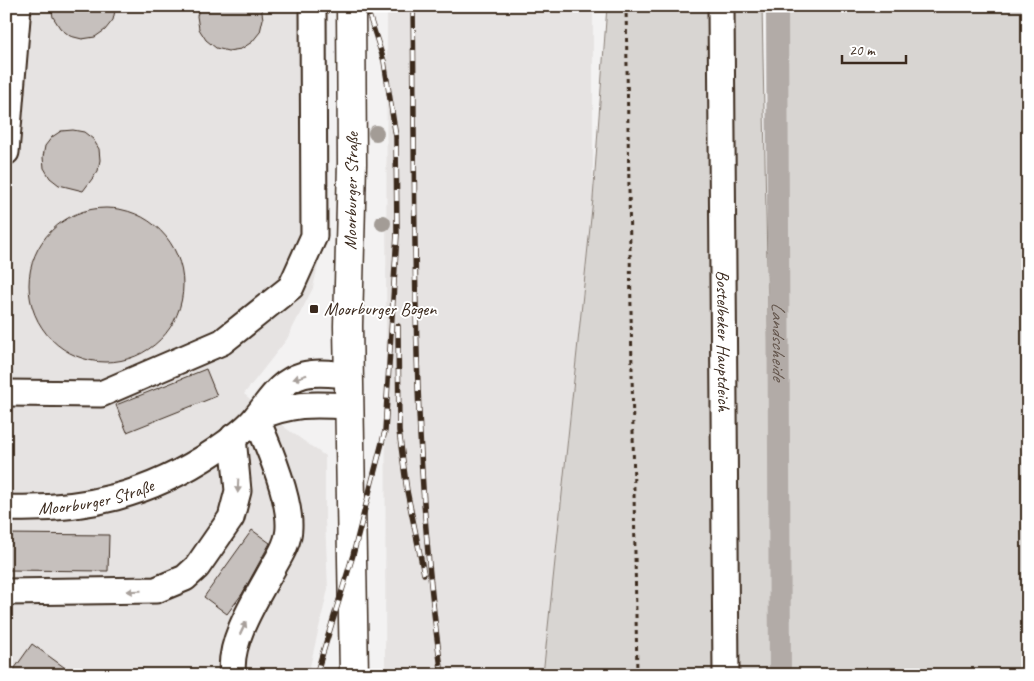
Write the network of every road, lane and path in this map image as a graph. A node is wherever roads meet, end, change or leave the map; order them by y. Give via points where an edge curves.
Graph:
1 (18, 6) edge
2 (313, 6) edge
3 (351, 6) edge
4 (626, 6) edge
5 (722, 6) edge
6 (8, 120) edge
7 (6, 152) edge
8 (348, 375) junction
9 (6, 393) edge
10 (349, 406) junction
11 (256, 418) junction
12 (233, 437) junction
13 (6, 508) edge
14 (6, 592) edge
15 (233, 675) edge
16 (354, 675) edge
17 (637, 675) edge
18 (726, 675) edge

1 - 6 street
2 - 9 street via 314,236 291,287 222,342 101,394
3 - 8 main road, Moorburger Straße
4 - 17 path
5 - 18 street, Bostelbeker Hauptdeich
6 - 7 street
8 - 10 main road, Moorburger Straße
8 -> 11 street, Moorburger Straße via 313,374 292,379 275,392
10 - 11 street, Moorburger Straße via 292,405
10 - 16 main road
11 - 12 street, Moorburger Straße
15 -> 11 street via 235,644 283,550 290,527 282,491
12 - 13 street, Moorburger Straße via 170,477 131,494 76,505
12 -> 14 street via 238,491 231,518 197,567 185,578 156,590

